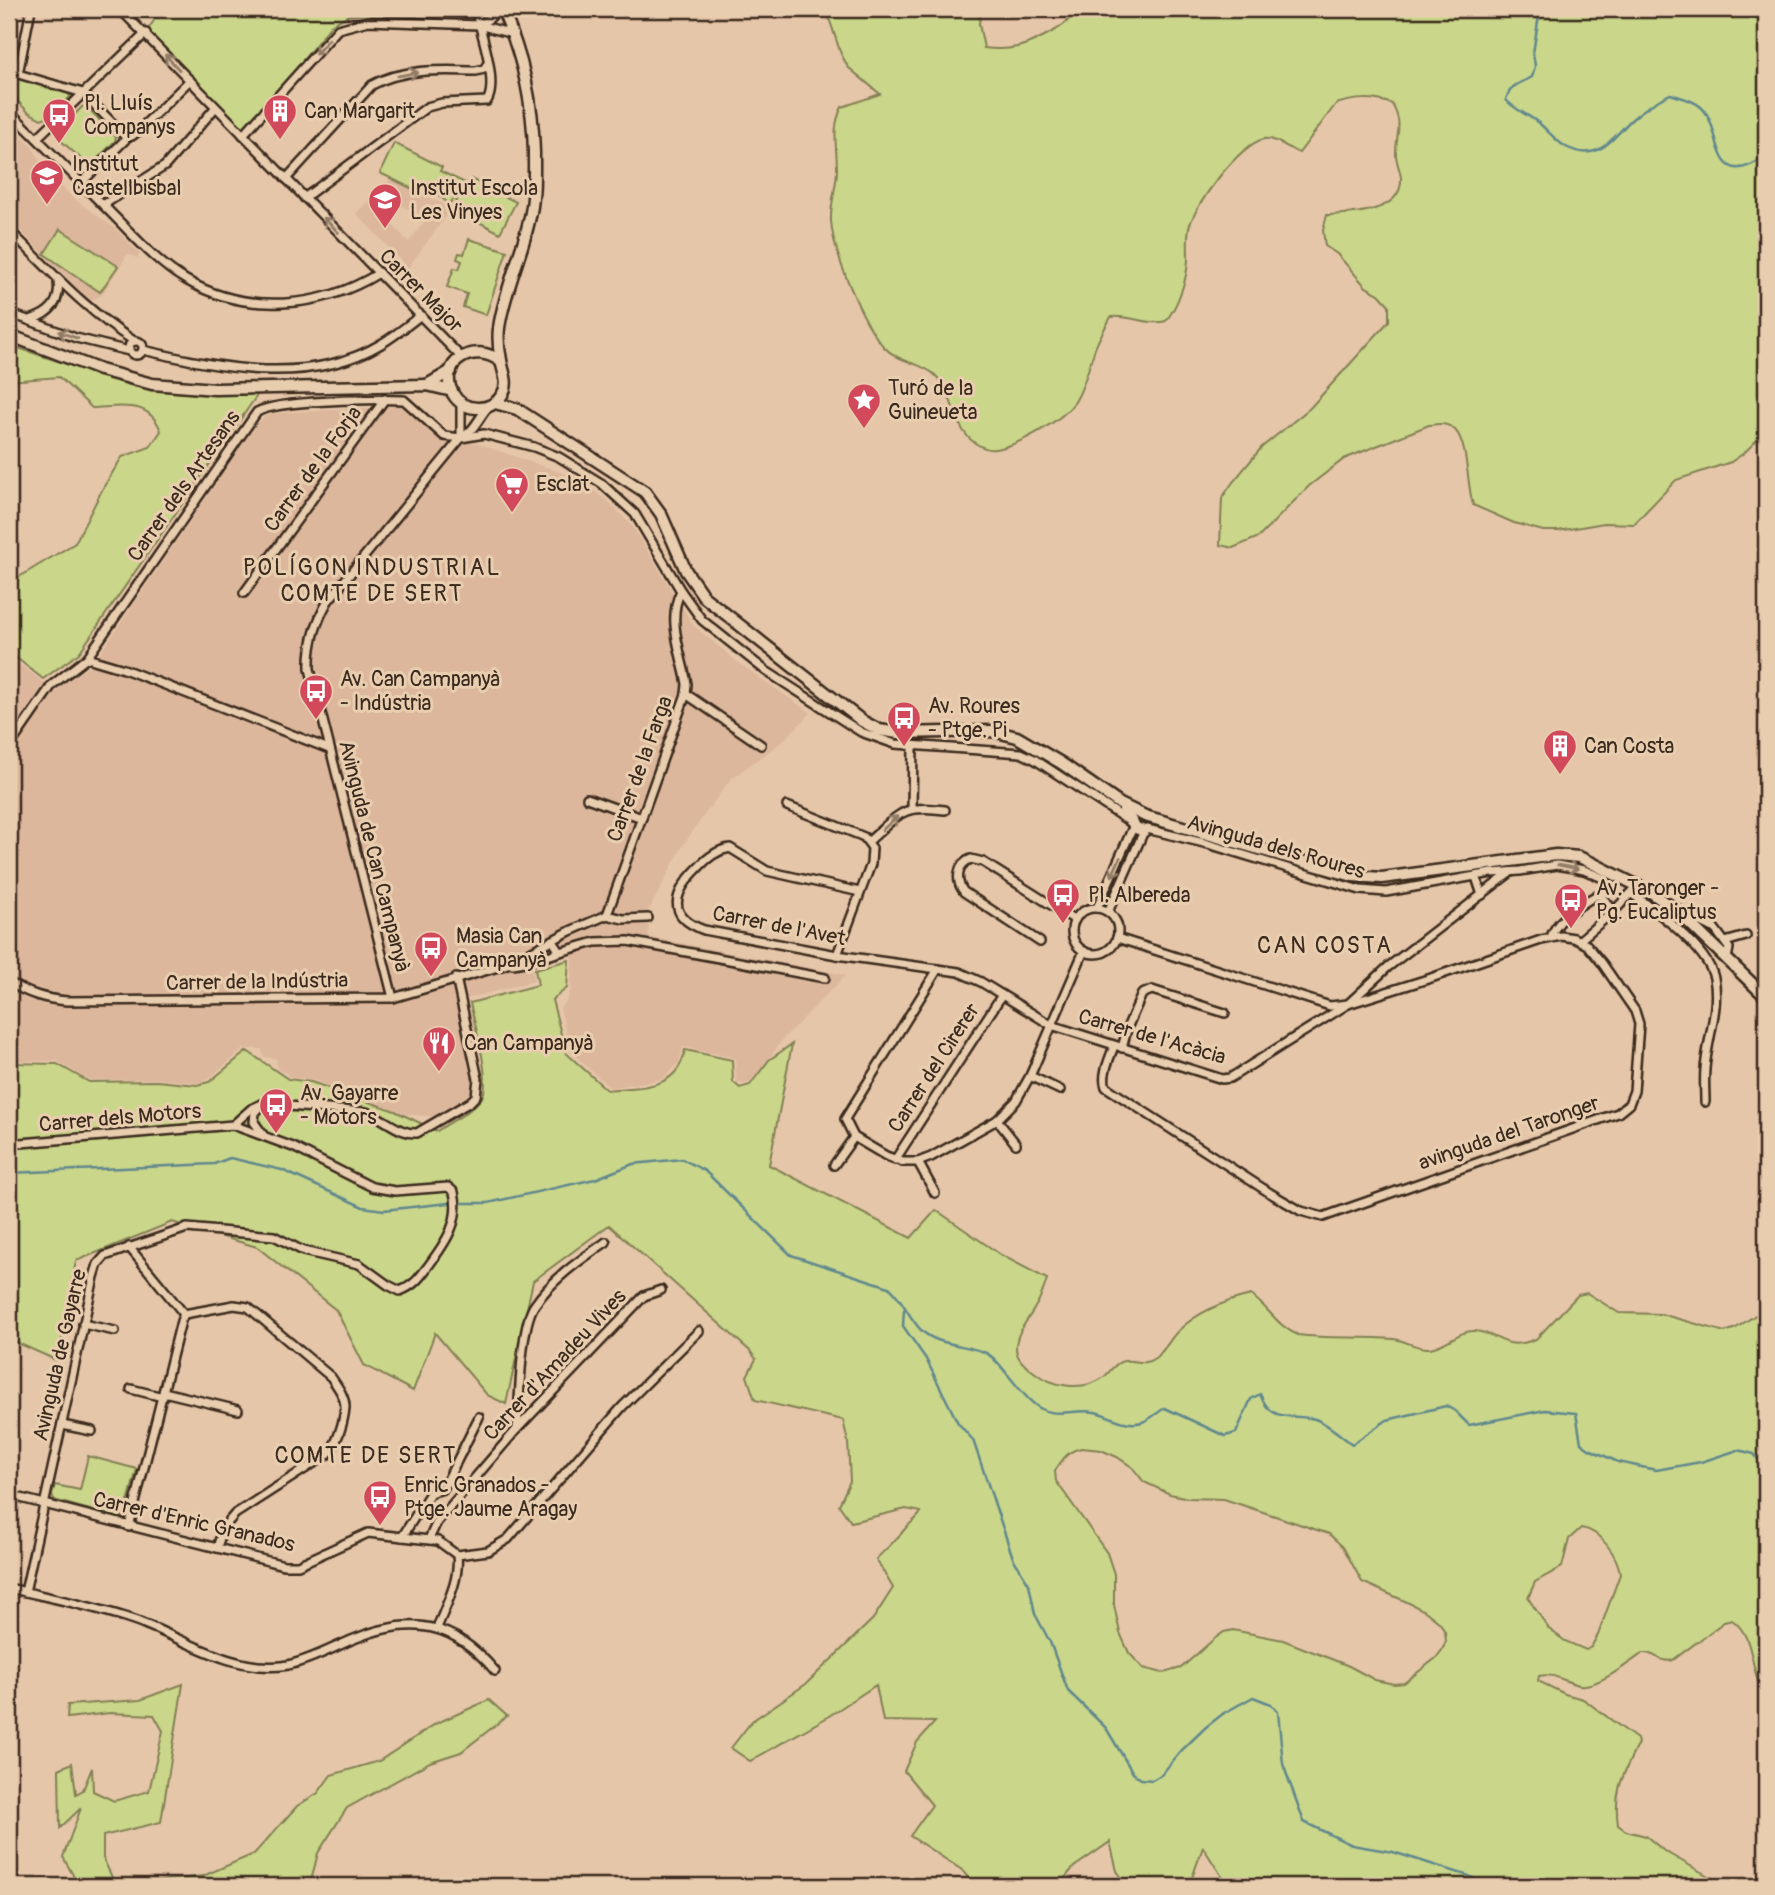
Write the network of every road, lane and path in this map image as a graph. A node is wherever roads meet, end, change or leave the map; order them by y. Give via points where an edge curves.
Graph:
1 (31, 9) edge
2 (120, 9) edge
3 (133, 9) edge
4 (475, 9) edge
5 (501, 11) edge
6 (129, 16) junction
7 (479, 25) junction
8 (496, 30) junction
9 (146, 33) junction
10 (513, 34) junction
11 (488, 63) junction
12 (190, 80) junction
13 (83, 93) junction
14 (215, 108) junction
15 (9, 111) edge
16 (243, 135) junction
17 (125, 136) junction
18 (37, 138) junction
19 (286, 179) junction
20 (81, 183) junction
21 (304, 198) junction
22 (103, 205) junction
23 (9, 230) edge
24 (379, 273) junction
25 (58, 280) junction
26 (9, 313) edge
27 (421, 315) junction
28 (30, 320) junction
29 (499, 330) junction
30 (9, 335) edge
31 (134, 341) junction
32 (144, 349) junction
33 (130, 351) junction
34 (479, 352) junction
35 (461, 357) junction
36 (501, 362) junction
37 (451, 372) junction
38 (427, 385) junction
39 (506, 387) junction
40 (452, 391) junction
41 (385, 399) junction
42 (461, 403) junction
43 (492, 405) junction
44 (517, 409) junction
45 (461, 438) junction
46 (681, 591) junction
47 (244, 593) dead end
48 (87, 658) junction
49 (686, 694) junction
50 (761, 746) dead end
51 (913, 746) junction
52 (9, 747) edge
53 (329, 749) junction
54 (587, 798) dead end
55 (1119, 804) junction
56 (787, 806) dead end
57 (912, 808) junction
58 (945, 810) dead end
59 (1144, 817) junction
60 (642, 818) junction
61 (1166, 824) junction
62 (1134, 825) junction
63 (1146, 830) junction
64 (869, 841) junction
65 (1511, 872) junction
66 (1476, 877) junction
67 (1634, 889) junction
68 (860, 892) junction
69 (1482, 895) junction
70 (1601, 896) junction
71 (1097, 908) junction
72 (1676, 910) junction
73 (1614, 911) junction
74 (1108, 912) junction
75 (607, 915) junction
76 (648, 918) dead end
77 (1074, 920) junction
78 (1746, 936) dead end
79 (1117, 937) junction
80 (1550, 937) junction
81 (1580, 940) junction
82 (553, 941) junction
83 (1040, 942) dead end
84 (1725, 942) junction
85 (1084, 951) junction
86 (560, 952) junction
87 (837, 955) junction
88 (1727, 959) junction
89 (505, 965) junction
90 (938, 969) junction
91 (456, 978) junction
92 (825, 978) dead end
93 (9, 982) edge
94 (1002, 995) junction
95 (1766, 997) edge
96 (393, 998) junction
97 (1348, 1004) junction
98 (1225, 1013) dead end
99 (1051, 1025) junction
100 (1118, 1047) junction
101 (1030, 1076) junction
102 (1060, 1090) dead end
103 (1705, 1102) dead end
104 (262, 1104) junction
105 (997, 1120) junction
106 (233, 1125) junction
107 (265, 1136) junction
108 (853, 1137) junction
109 (9, 1144) edge
110 (1016, 1144) dead end
111 (895, 1160) junction
112 (918, 1161) junction
113 (834, 1165) dead end
114 (934, 1193) dead end
115 (606, 1242) dead end
116 (129, 1247) junction
117 (661, 1290) dead end
118 (184, 1314) junction
119 (83, 1324) junction
120 (115, 1331) dead end
121 (699, 1331) dead end
122 (131, 1389) dead end
123 (163, 1394) junction
124 (238, 1410) dead end
125 (479, 1417) dead end
126 (62, 1425) junction
127 (517, 1429) junction
128 (92, 1431) dead end
129 (9, 1496) edge
130 (45, 1504) junction
131 (128, 1527) junction
132 (402, 1537) junction
133 (429, 1539) junction
134 (218, 1548) junction
135 (457, 1555) junction
136 (9, 1588) edge
137 (26, 1592) junction
138 (437, 1628) junction
139 (495, 1671) dead end

1 - 13 street via 18,74
2 - 6 street, Carrer Major
3 - 6 street
4 - 7 street
5 - 7 street
5 - 8 street
5 - 10 street
6 - 9 street, Carrer Major
7 - 8 street
7 - 11 street
7 -> 16 street via 368,21 338,29
8 - 10 street
12 -> 9 street, Carrer Major
9 - 13 street
10 - 29 street via 532,112 533,197
19 -> 11 street via 378,81 431,71 476,71
11 - 21 street via 491,90 487,101 428,107
12 - 14 street, Carrer Major
12 - 17 street via 137,132
13 - 17 street
13 - 18 street
14 - 16 street, Carrer Major
14 - 22 street via 165,166
15 - 18 street
16 - 19 street, Carrer Major
17 - 20 street
18 - 20 street
19 - 21 street, Carrer Major
20 - 22 street
24 -> 21 street, Carrer Major
22 - 24 street via 185,279 245,301 312,301
23 - 25 street
24 - 27 street, Carrer Major
25 - 28 street via 56,303 46,314
25 - 31 street via 103,321
26 - 28 street
27 - 32 street via 352,358 304,370 253,370
27 - 35 street, Carrer Major
33 -> 28 street via 76,338
29 - 34 street
29 - 36 street
30 - 38 street via 100,370 152,384 215,390
31 - 32 street
31 - 33 street
32 - 33 street via 137,355
34 - 35 street
34 - 36 street
35 - 37 street
36 - 39 street
37 - 38 street
37 - 40 street
38 - 40 street
39 - 43 street
39 - 44 street
40 - 42 street
41 - 45 street, Carrer dels Artesans via 404,400 444,436
41 - 47 street, Carrer de la Forja
41 - 48 street, Carrer dels Artesans via 290,405 257,412
42 - 43 street via 473,408
42 - 45 street
43 - 44 street
43 - 45 street, Avinguda de Can Campanyà via 472,432
44 - 55 street via 645,492 704,597 862,721 886,732 993,731 1017,737
45 - 46 street via 480,433 534,447 590,475 635,514
45 - 53 street, Avinguda de Can Campanyà via 320,615 310,668
46 - 49 street, Carrer de la Farga via 674,620
46 - 51 street via 702,620 836,717 883,742
48 - 52 street via 52,685
48 - 53 street
49 - 50 street
49 - 60 street, Carrer de la Farga
51 - 57 street
51 - 62 street via 1026,755
53 - 96 street, Avinguda de Can Campanyà
54 - 60 street
55 - 59 street
55 - 62 street
56 - 64 street
57 - 58 street
64 -> 57 street
59 - 61 street
59 - 62 street
59 - 63 street
60 - 75 street, Carrer de la Farga
61 - 63 street
61 - 67 street via 1369,878 1556,855 1579,857
62 - 63 street
62 -> 71 street
63 - 66 street, Avinguda dels Roures via 1360,890 1386,892
63 - 74 street
64 - 68 street via 871,864
65 - 66 street, Avinguda dels Roures
65 - 69 street, Carrer de l'Acàcia
65 -> 70 street, Avinguda dels Roures via 1557,864 1584,870 1607,881
66 - 69 street
67 - 72 street
67 - 73 street
67 - 103 street via 1700,953 1713,977
68 - 87 street
68 - 87 street, Carrer de l'Avet via 767,871 730,848 703,863 680,889 678,910 691,926
69 - 97 street, Carrer de l'Acàcia
70 - 73 street, Avinguda dels Roures
70 - 80 street via 1575,910
71 - 74 street
71 - 77 street via 1085,910
72 - 84 street via 1715,929
72 - 88 street
73 - 81 street
74 - 79 street via 1117,924
75 - 76 street
75 - 82 street, Carrer de la Indústria
77 - 83 street via 984,862 965,861 960,888
77 - 85 street via 1074,940
78 - 84 street
79 - 85 street via 1110,948 1098,954
79 - 97 street via 1330,1006
80 - 81 street
80 - 97 street
81 - 100 street, avinguda del Taronger via 1602,963 1638,1018 1640,1038 1629,1104 1618,1114 1323,1217 1312,1216 1270,1193 1106,1087 1105,1077
82 - 86 street
82 - 89 street, Carrer de la Indústria
84 - 88 street
85 - 99 street
86 - 89 street, Carrer de la Indústria
86 - 92 street, Carrer de la Indústria via 607,940 628,941
87 - 90 street, Carrer de l'Avet
88 - 95 street
89 - 91 street, Carrer de la Indústria
90 - 94 street, Carrer de l'Avet via 970,976
90 - 108 street via 849,1111 845,1119
91 - 96 street, Carrer de la Indústria
91 - 104 street via 478,1079 476,1096 470,1102 427,1129 408,1134 366,1112
93 - 96 street, Carrer de la Indústria via 31,994 67,1002
94 - 99 street, Carrer de l'Avet
94 - 111 street, Carrer del Cirerer
97 - 100 street, Carrer de l'Acàcia via 1230,1078
98 - 100 street via 1152,990 1142,993
99 - 100 street, Carrer de l'Acàcia
99 - 101 street
101 - 102 street
101 - 105 street via 1016,1101
104 - 106 street
104 - 107 street via 254,1122
105 - 110 street
105 - 112 street
106 - 107 street, Avinguda de Gayarre
106 - 109 street, Carrer dels Motors
107 - 116 street, Avinguda de Gayarre via 373,1187 451,1189 456,1205 452,1229 413,1286 400,1291 359,1265 303,1251 261,1233 187,1228
108 - 111 street
108 - 113 street
111 - 112 street
112 - 114 street
115 - 127 street via 572,1265 533,1308 525,1339
116 - 118 street
116 - 119 street, Avinguda de Gayarre via 105,1256 98,1264
117 - 127 street, Carrer d'Amadeu Vives via 644,1296
118 - 123 street
118 - 134 street via 234,1305 248,1307 331,1377 345,1406 328,1454 235,1514 223,1528
119 - 120 street
119 - 126 street, Avinguda de Gayarre
121 - 135 street via 622,1407 516,1532 488,1551
122 - 123 street
123 - 124 street
123 - 131 street
125 - 132 street via 443,1489 430,1493
126 - 128 street
126 - 130 street, Avinguda de Gayarre
127 - 133 street, Carrer d'Amadeu Vives via 437,1522
129 - 130 street, Carrer d'Enric Granados
130 - 131 street, Carrer d'Enric Granados
130 - 137 street
131 - 134 street, Carrer d'Enric Granados
132 - 133 street, Carrer d'Enric Granados
132 - 134 street, Carrer d'Enric Granados via 368,1533 298,1565
133 - 135 street, Carrer d'Enric Granados
135 - 138 street via 456,1578
136 - 137 street
137 - 138 street via 133,1620 229,1659 264,1666 297,1663 385,1629 409,1625
138 - 139 street via 472,1649

